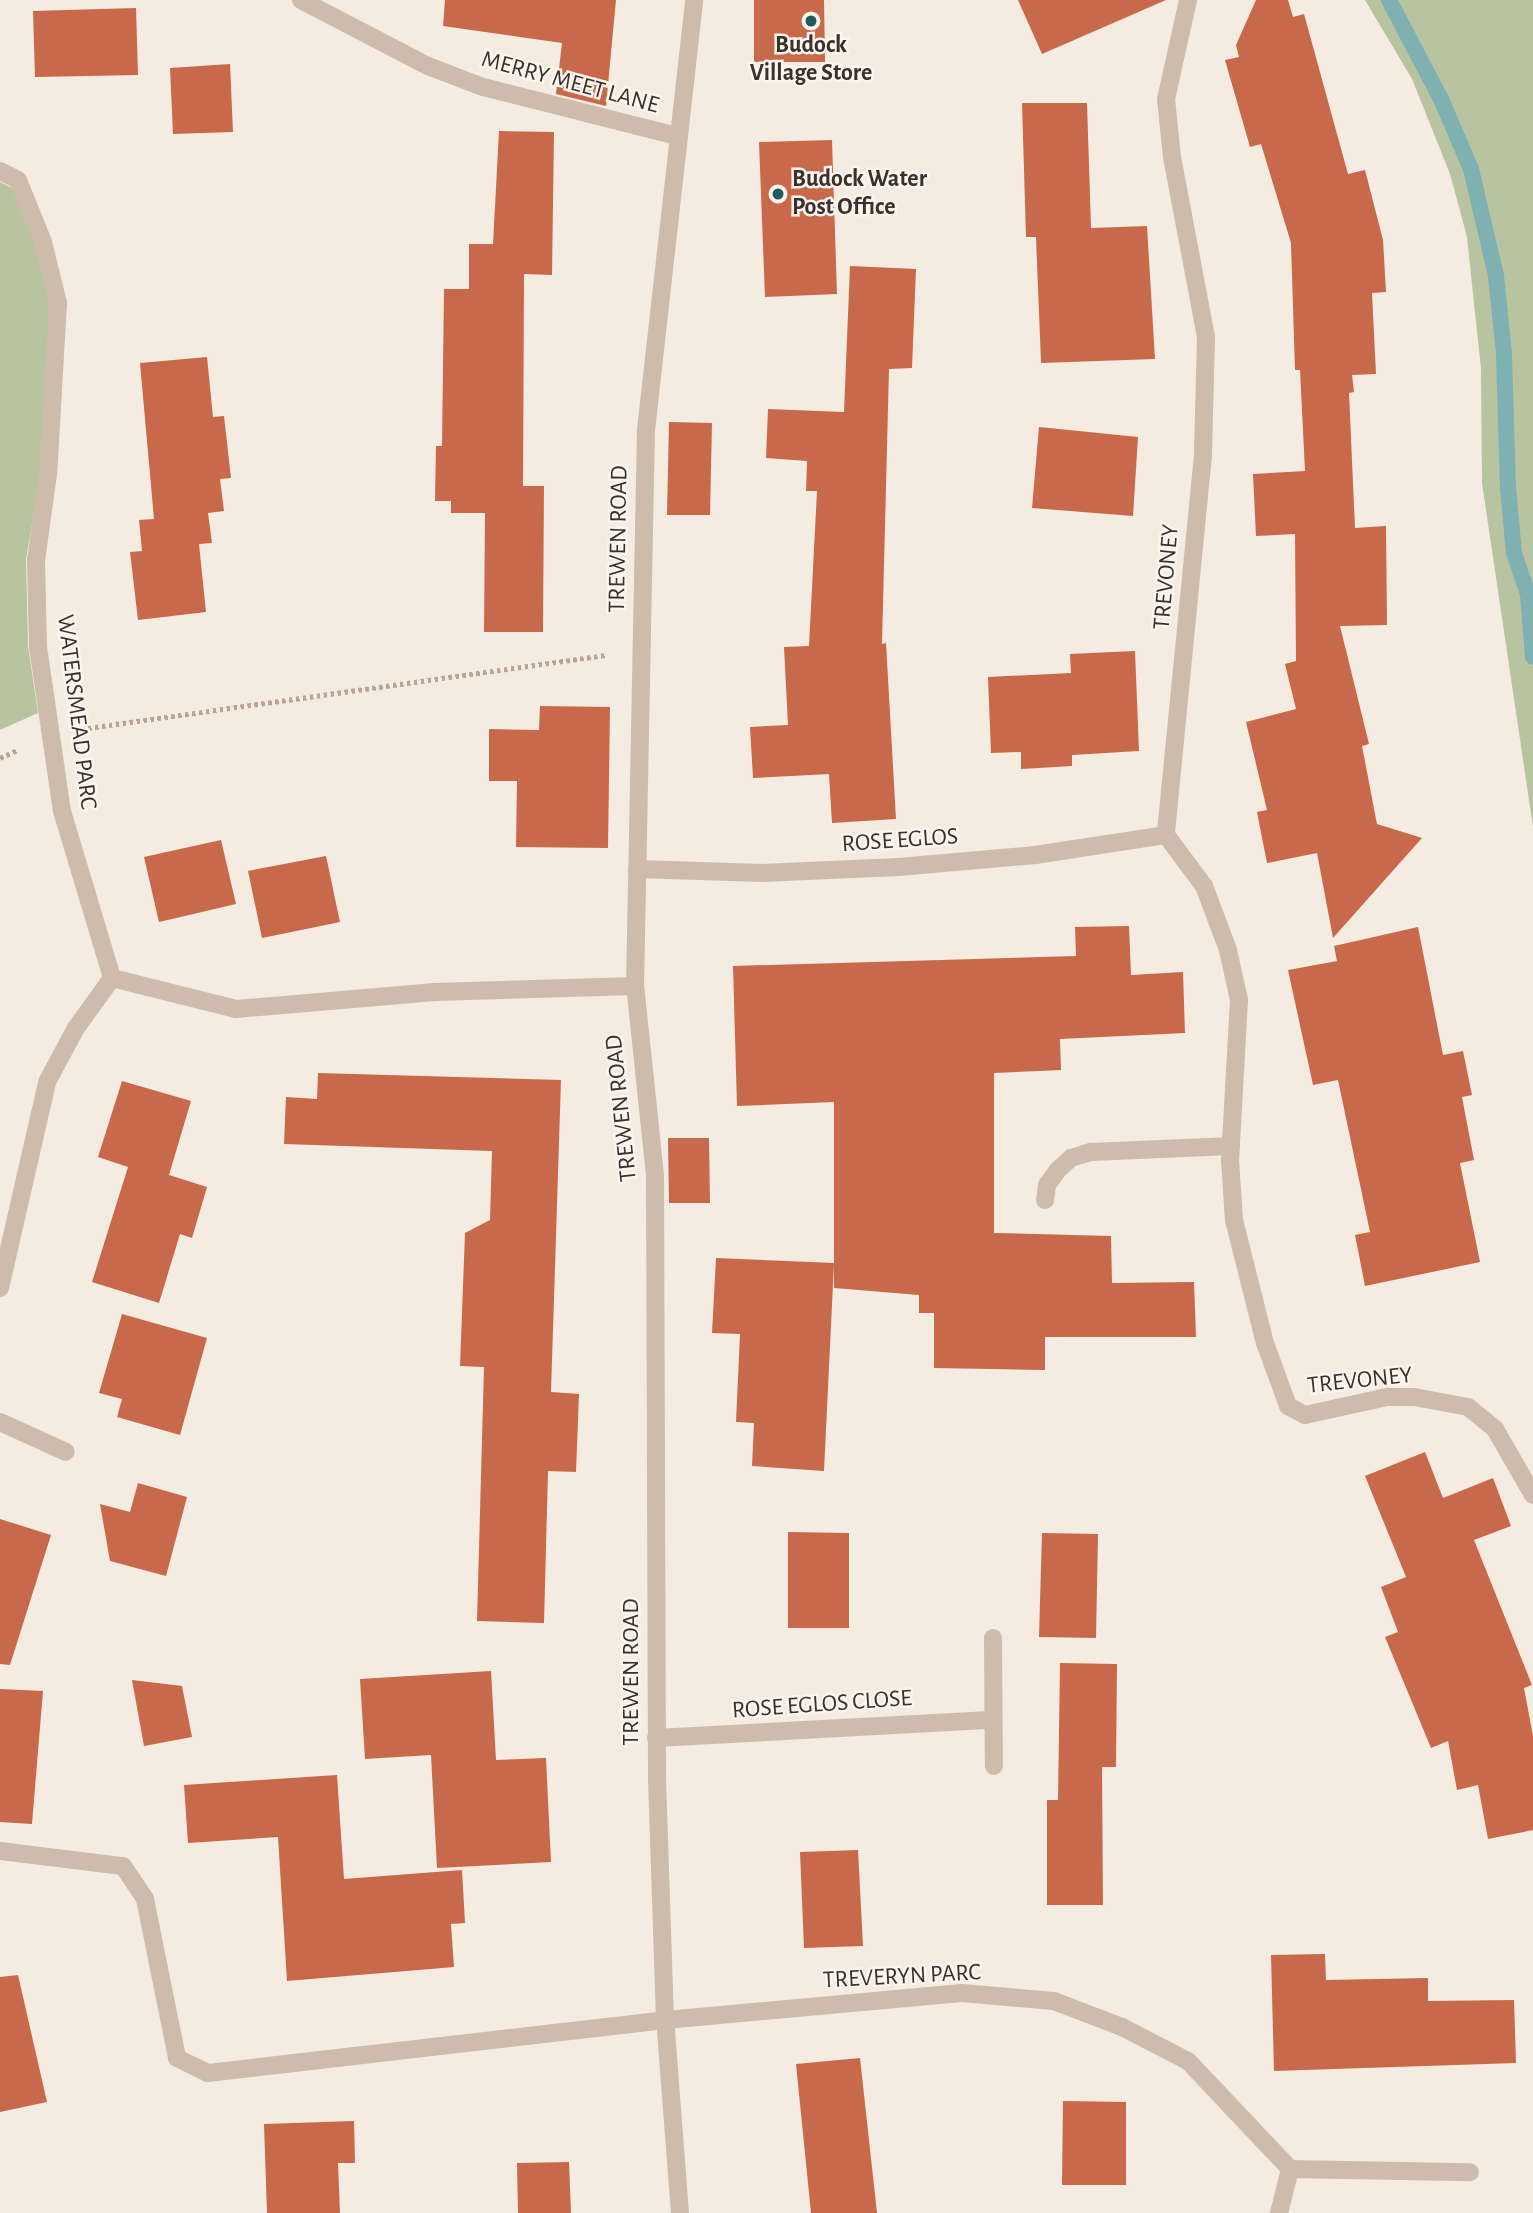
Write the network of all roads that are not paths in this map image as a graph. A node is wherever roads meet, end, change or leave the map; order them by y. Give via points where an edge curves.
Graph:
1 (301, 0) edge
2 (694, 0) edge
3 (1188, 0) edge
4 (677, 136) junction
5 (0, 171) edge
6 (1166, 835) junction
7 (637, 869) junction
8 (112, 978) junction
9 (635, 986) junction
10 (1231, 1146) junction
11 (1045, 1200) dead end
12 (0, 1288) edge
13 (0, 1422) edge
14 (66, 1452) dead end
15 (1533, 1495) edge
16 (993, 1638) dead end
17 (991, 1720) junction
18 (656, 1738) junction
19 (993, 1766) dead end
20 (0, 1851) edge
21 (665, 2020) junction
22 (1290, 2169) junction
23 (1470, 2172) dead end
24 (680, 2213) edge
25 (1279, 2213) edge

1 - 4 street, MERRY MEET LANE via 428,66 483,87
2 - 4 street, TREWEN ROAD
3 - 6 street, TREVONEY via 1166,99 1172,157 1206,337 1203,456
4 - 7 street, TREWEN ROAD via 646,430
5 - 8 street, WATERSMEAD PARC via 18,180 43,242 58,303 48,474 36,560 38,647 62,811
6 - 7 street, ROSE EGLOS via 1035,855 898,867 762,873
6 - 10 street, TREVONEY via 1204,886 1228,950 1239,1000
7 - 9 street, TREWEN ROAD
8 - 9 street via 236,1009 435,992
8 - 12 street via 76,1028 47,1082
9 - 18 street, TREWEN ROAD via 655,1175
10 - 11 street via 1091,1152 1071,1158 1057,1171 1047,1185
10 - 15 street, TREVONEY via 1234,1220 1265,1343 1288,1406 1306,1415 1387,1397 1414,1397 1468,1407 1495,1429
13 - 14 street
16 - 17 street
17 - 18 street, ROSE EGLOS CLOSE
17 - 19 street
18 - 21 street, TREWEN ROAD
20 - 21 street, TREVERYN PARC via 123,1866 145,1899 177,2058 208,2073
21 - 22 street, TREVERYN PARC via 962,1993 1054,2001 1122,2027 1188,2062
21 - 24 street, TREWEN ROAD
22 - 23 street
22 - 25 street

